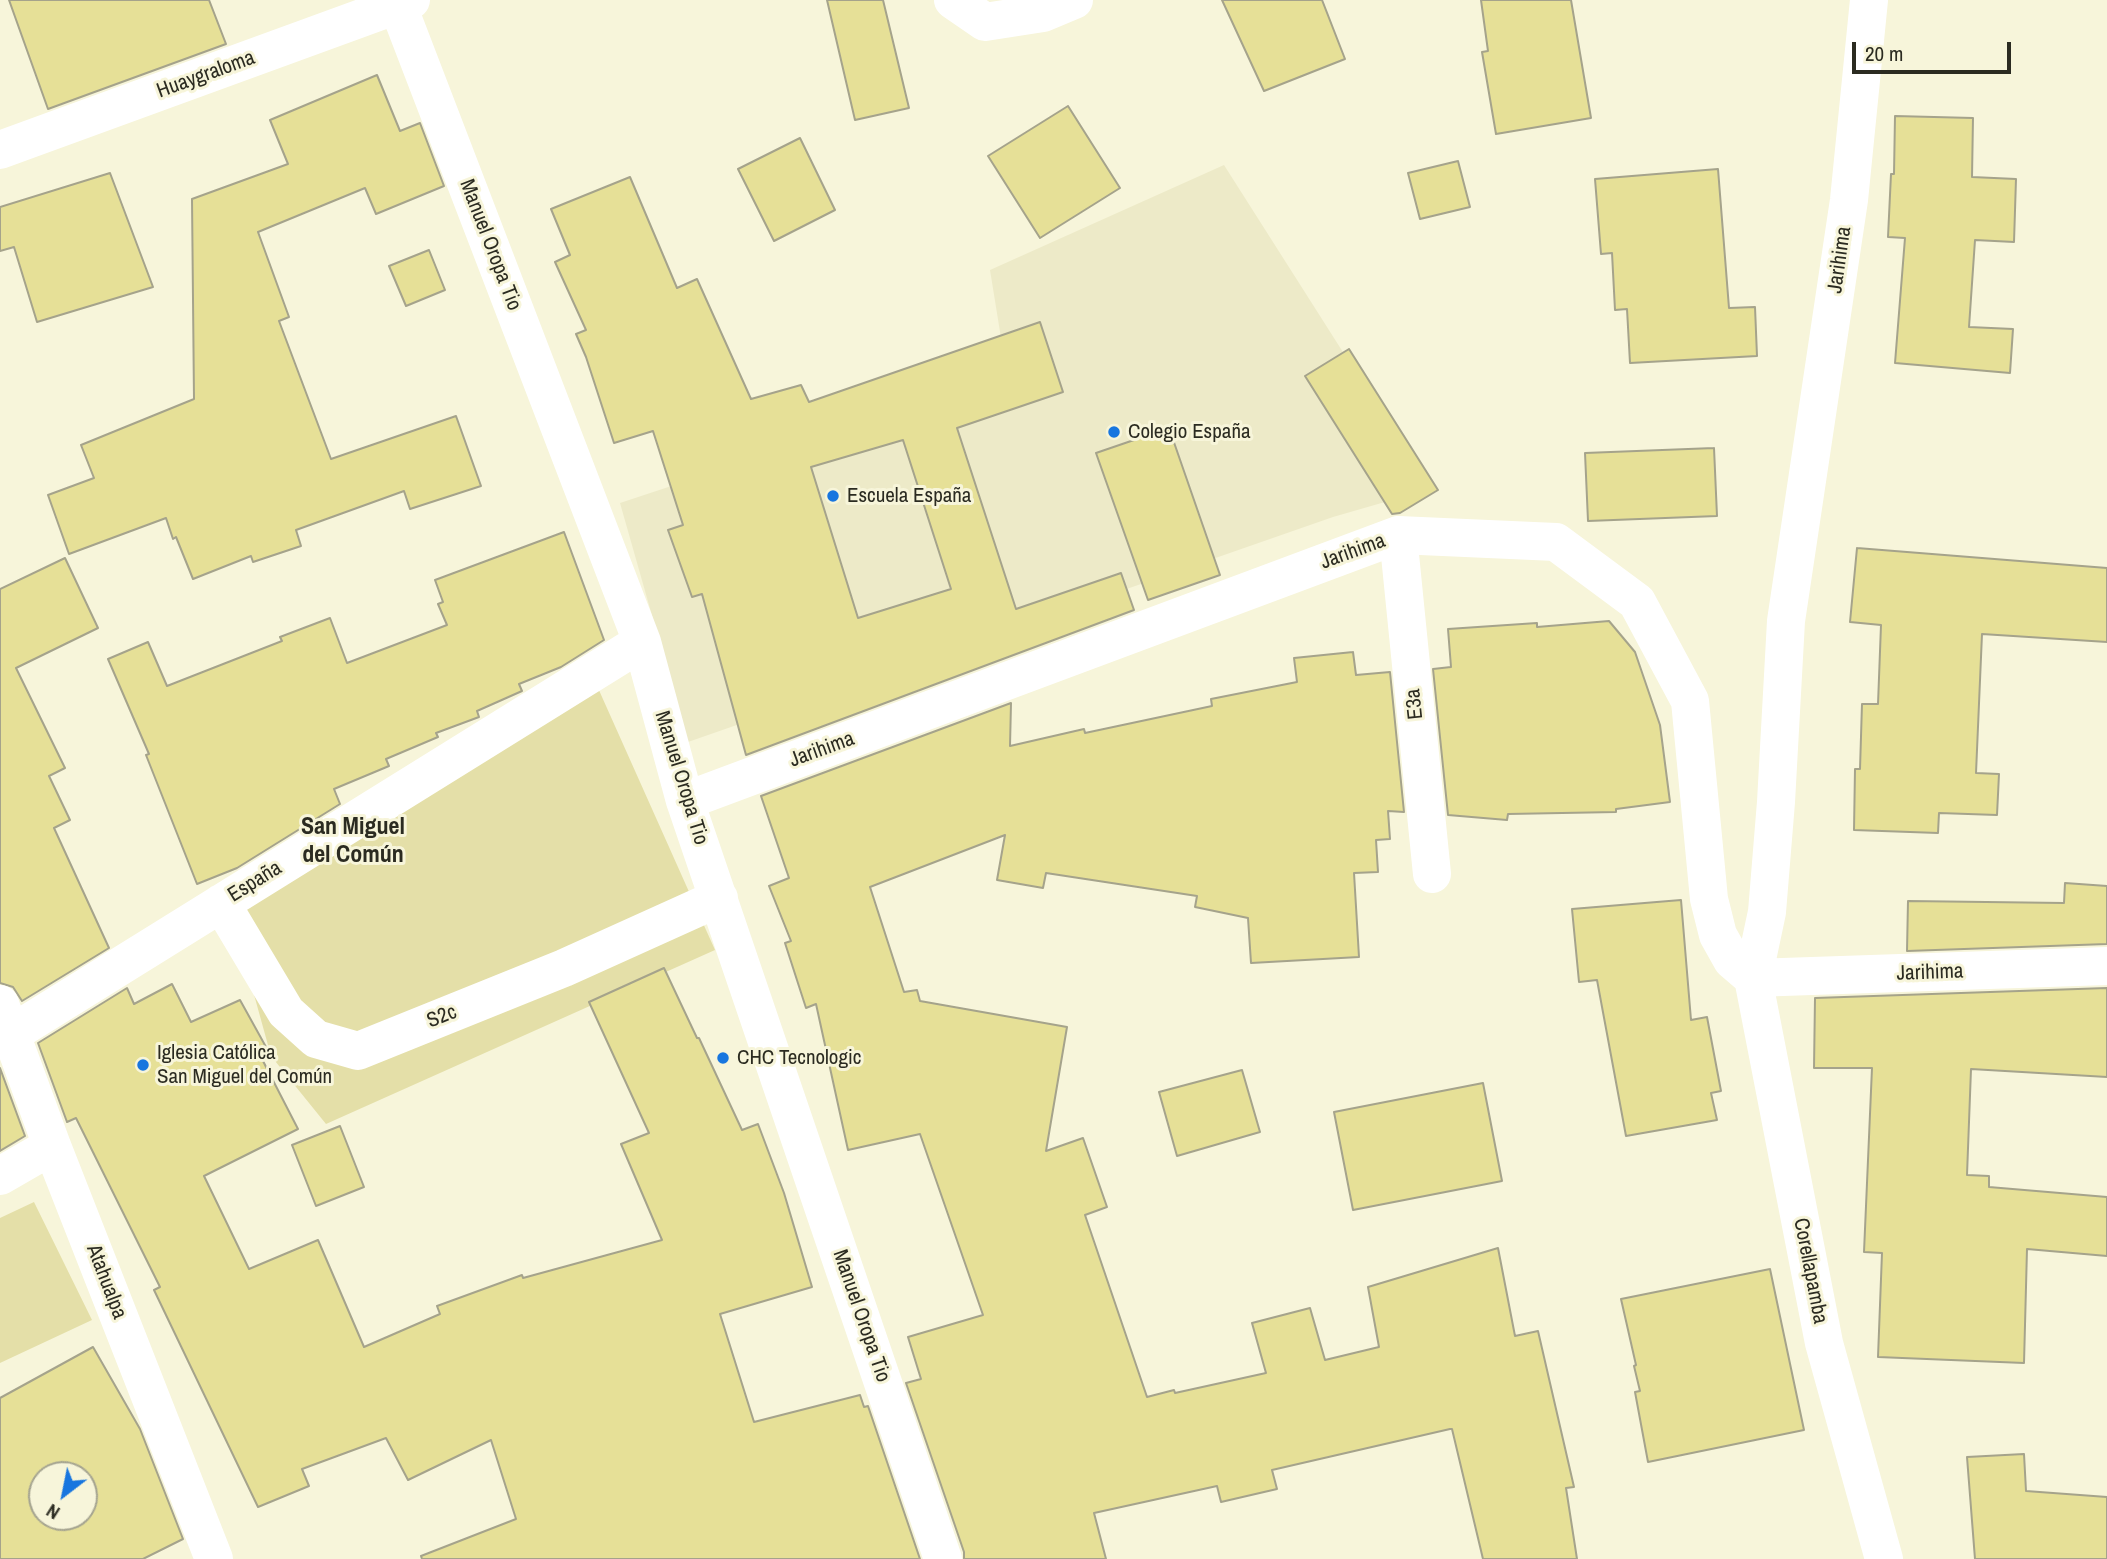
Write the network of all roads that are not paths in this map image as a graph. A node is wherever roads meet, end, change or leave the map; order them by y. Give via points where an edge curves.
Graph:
1 (953, 0) edge
2 (1074, 0) edge
3 (1869, 0) edge
4 (398, 2) edge
5 (0, 150) edge
6 (1398, 535) junction
7 (642, 642) junction
8 (685, 801) junction
9 (1432, 874) dead end
10 (719, 898) junction
11 (220, 903) junction
12 (2107, 966) edge
13 (1753, 978) junction
14 (5, 1019) edge
15 (52, 1146) junction
16 (0, 1176) edge
17 (214, 1559) edge
18 (943, 1559) edge
19 (1884, 1559) edge

1 - 2 street via 985,22 1043,13
3 - 13 street, Jarihima via 1849,200 1786,621 1767,912
4 - 5 street, Huaygraloma
4 - 7 street, Manuel Oropa Tio
6 - 8 street, Jarihima
6 - 9 street, E3a
6 - 13 street, Jarihima via 1556,541 1637,602 1690,701 1709,900 1717,935 1732,960
7 - 8 street, Manuel Oropa Tio
7 - 11 street, España
8 - 10 street, Manuel Oropa Tio
10 - 11 street, S2c via 564,968 358,1051 316,1039 286,1012
10 - 18 street, Manuel Oropa Tio
11 - 14 street, España
12 - 13 street, Jarihima
13 - 19 street, Corellapamba via 1824,1343
14 - 15 street, Atahualpa
15 - 16 street
15 - 17 street, Atahualpa

